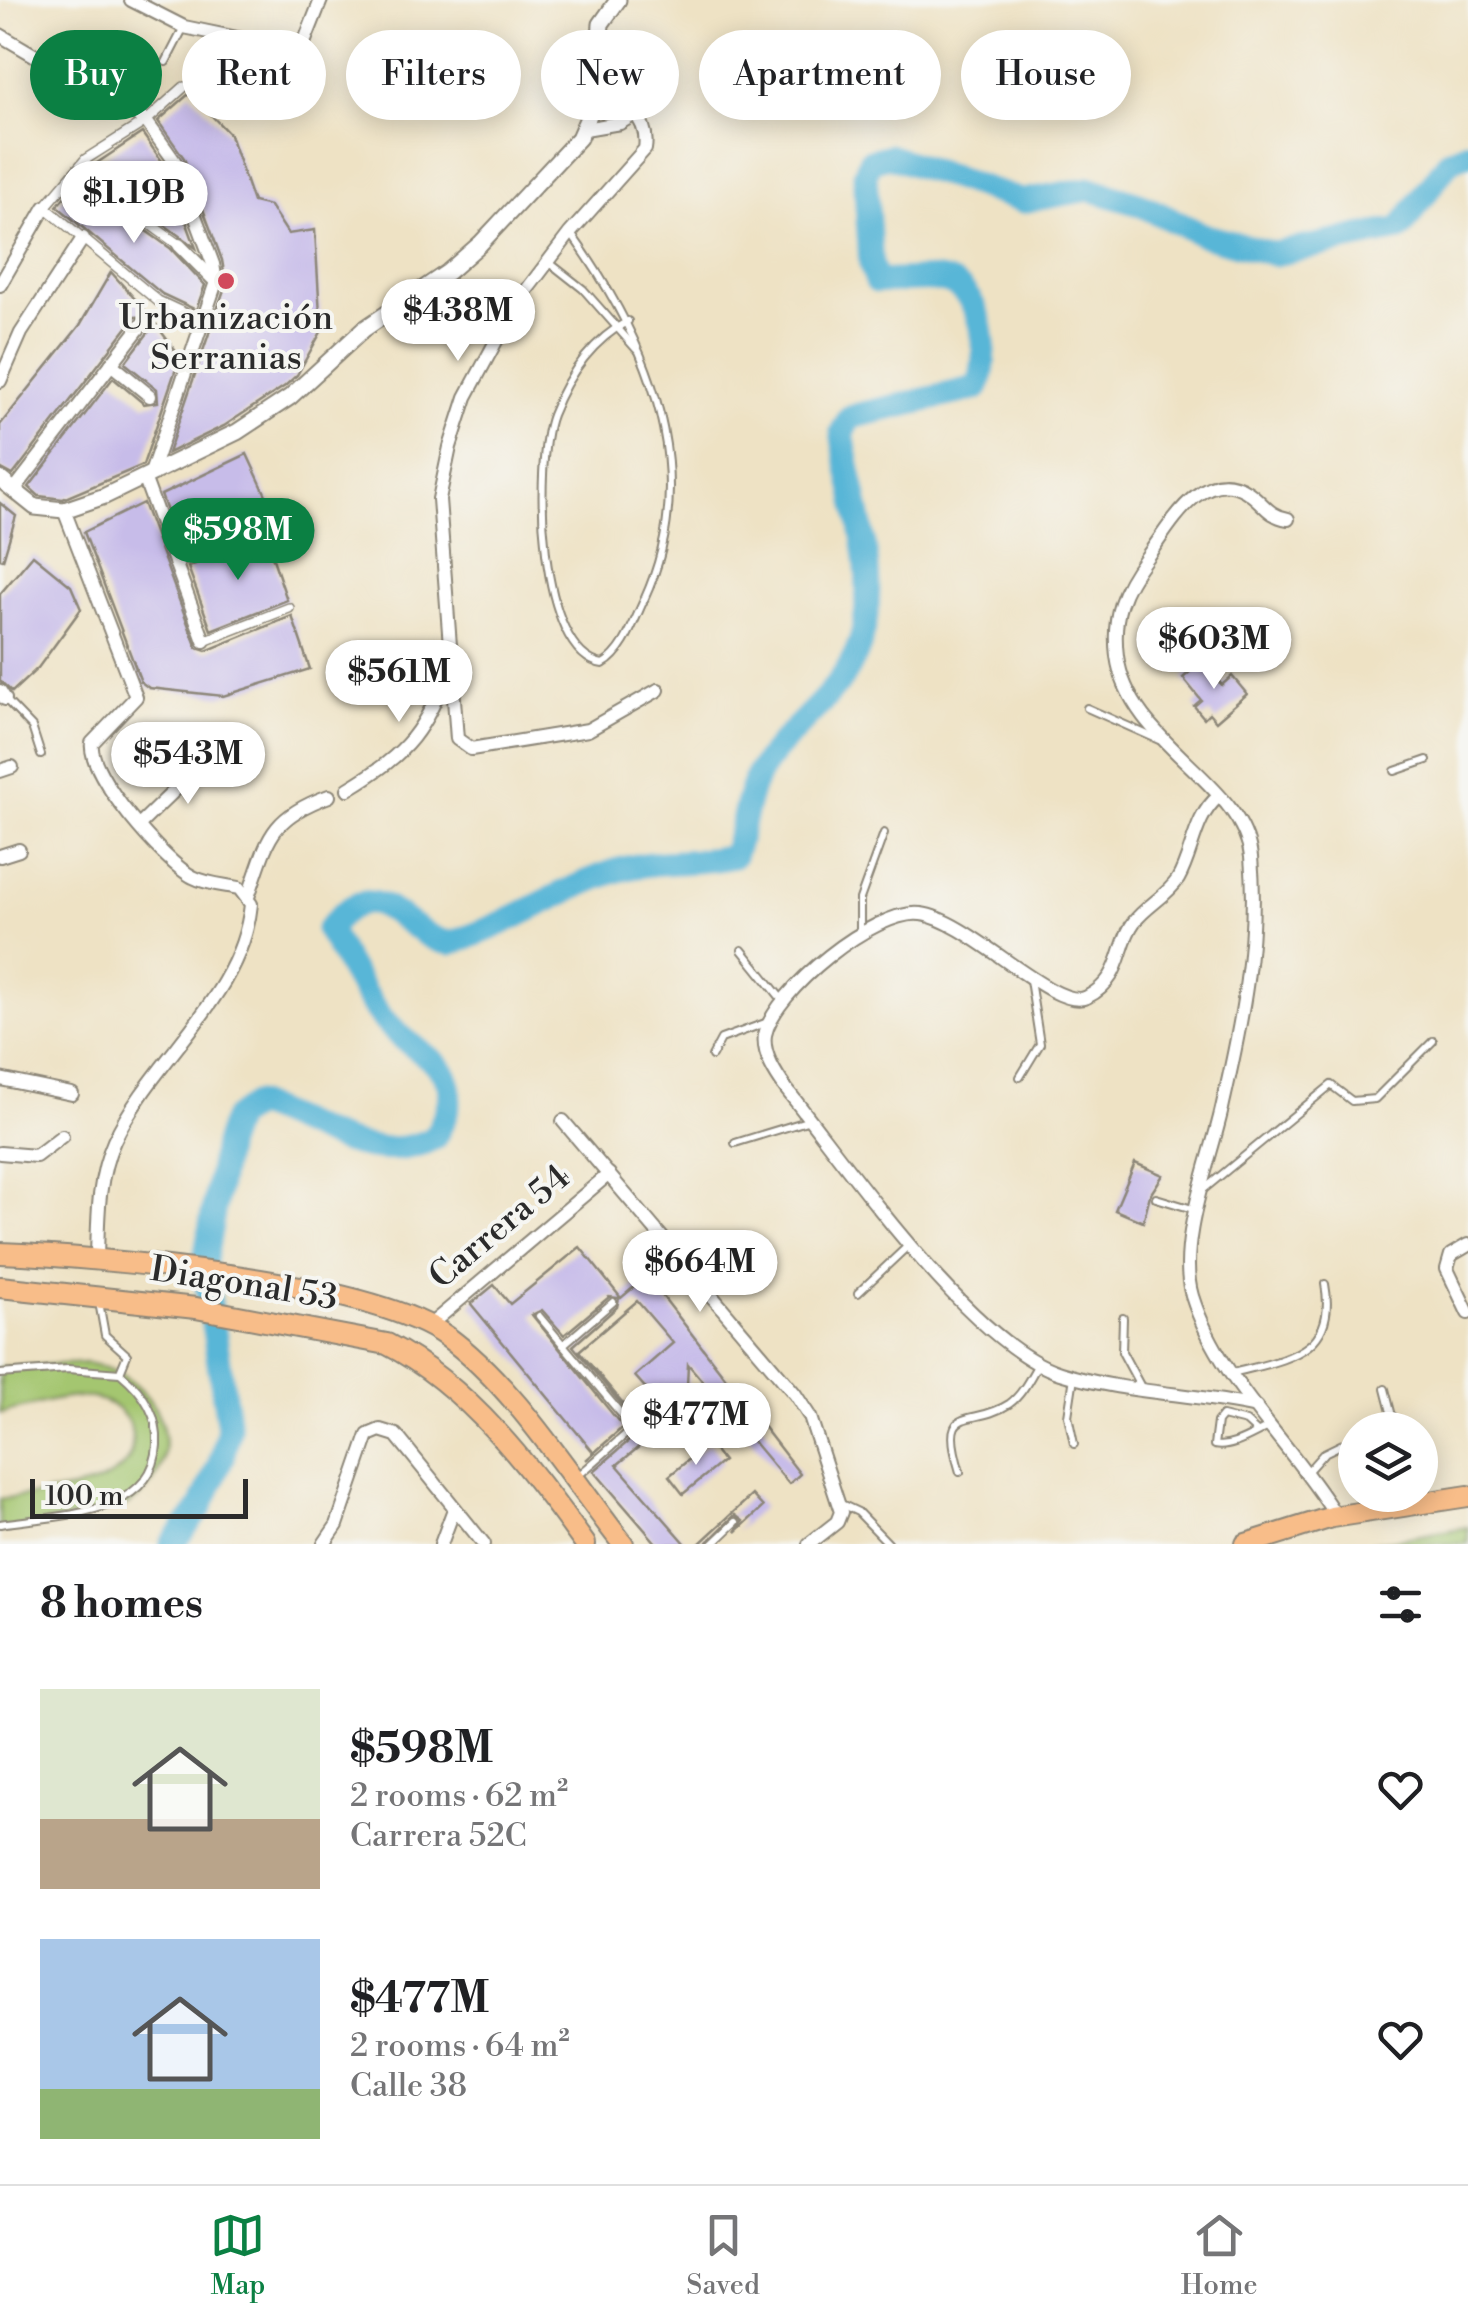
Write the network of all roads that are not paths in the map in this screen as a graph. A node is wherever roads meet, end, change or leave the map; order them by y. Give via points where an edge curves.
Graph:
1 (131, 0) edge
2 (322, 0) edge
3 (618, 0) edge
4 (184, 27) junction
5 (601, 30) edge
6 (0, 36) edge
7 (166, 62) dead end
8 (182, 89) edge
9 (587, 120) edge
10 (625, 120) edge
11 (638, 120) edge
12 (146, 121) junction
13 (584, 129) junction
14 (76, 171) junction
15 (45, 207) junction
16 (570, 233) junction
17 (82, 238) junction
18 (179, 245) joint
19 (547, 261) junction
20 (216, 282) junction
21 (0, 284) edge
22 (628, 320) junction
23 (203, 322) junction
24 (143, 323) dead end
25 (618, 326) junction
26 (643, 358) junction
27 (111, 364) junction
28 (0, 381) edge
29 (150, 396) dead end
30 (147, 475) junction
31 (0, 479) edge
32 (14, 490) junction
33 (64, 510) junction
34 (1288, 520) dead end
35 (262, 527) dead end
36 (174, 564) junction
37 (289, 608) dead end
38 (204, 641) joint
39 (452, 662) junction
40 (658, 690) dead end
41 (3, 695) edge
42 (1087, 708) dead end
43 (1165, 742) junction
44 (41, 756) dead end
45 (206, 760) dead end
46 (1428, 760) dead end
47 (1395, 771) dead end
48 (348, 789) dead end
49 (329, 796) dead end
50 (1218, 798) junction
51 (140, 824) junction
52 (884, 834) dead end
53 (20, 850) dead end
54 (0, 856) edge
55 (248, 897) junction
56 (860, 931) junction
57 (742, 950) dead end
58 (1030, 978) junction
59 (785, 1003) junction
60 (770, 1021) junction
61 (1433, 1041) dead end
62 (712, 1056) dead end
63 (1020, 1076) dead end
64 (0, 1079) edge
65 (72, 1094) dead end
66 (811, 1120) junction
67 (563, 1121) dead end
68 (62, 1136) dead end
69 (736, 1143) dead end
70 (0, 1153) edge
71 (609, 1174) junction
72 (1200, 1192) junction
73 (1156, 1198) dead end
74 (1198, 1210) junction
75 (912, 1242) junction
76 (1468, 1245) edge
77 (0, 1253) edge
78 (96, 1261) junction
79 (1325, 1284) dead end
80 (0, 1287) edge
81 (858, 1294) dead end
82 (100, 1296) junction
83 (612, 1302) dead end
84 (1468, 1313) edge
85 (539, 1316) dead end
86 (1123, 1318) dead end
87 (430, 1326) junction
88 (563, 1344) junction
89 (1038, 1364) junction
90 (120, 1372) junction
91 (1233, 1372) junction
92 (0, 1374) edge
93 (1074, 1377) junction
94 (1386, 1389) dead end
95 (1142, 1390) junction
96 (1256, 1407) junction
97 (1391, 1412) edge
98 (1264, 1429) junction
99 (1074, 1444) dead end
100 (1338, 1446) edge
101 (960, 1472) dead end
102 (1308, 1472) junction
103 (574, 1480) junction
104 (1468, 1496) edge
105 (838, 1502) junction
106 (454, 1509) junction
107 (1468, 1509) edge
108 (1336, 1516) junction
109 (736, 1522) dead end
110 (0, 1524) edge
111 (324, 1544) edge
112 (441, 1544) edge
113 (484, 1544) edge
114 (585, 1544) edge
115 (623, 1544) edge
116 (713, 1544) edge
117 (809, 1544) edge
118 (889, 1544) edge
119 (1246, 1544) edge
120 (1278, 1544) edge

1 - 4 street
2 - 4 street via 304,42 291,49
3 - 5 street
4 - 7 lane
6 - 12 street
8 - 12 street
9 - 13 street
10 - 13 street
11 - 16 street via 646,138 640,159
12 - 14 street
12 - 20 street via 175,162
13 - 30 street via 480,244 364,330 290,398
14 - 15 street
14 - 18 street
15 - 17 street
15 - 21 street
16 - 19 street
16 - 22 lane
17 - 23 street via 158,301
17 - 28 street via 22,332
18 - 20 street
19 - 25 lane
19 - 39 street via 466,397 440,499
20 - 23 street
22 - 25 lane
22 - 26 lane
23 - 30 street
24 - 27 street
25 - 26 lane
25 - 26 lane via 574,372 552,417 541,462 552,586 568,628 587,657 603,664 630,632 664,538 666,433
27 - 29 street
27 - 32 street
30 - 33 street
30 - 36 street
31 - 32 street
32 - 33 street via 34,507
33 - 51 street via 136,698 92,743 93,765
34 - 43 street via 1275,518 1250,492 1215,484 1190,500 1126,584 1116,612 1120,678
35 - 36 street
36 - 38 street
37 - 38 street
39 - 40 street via 457,739 471,749 588,730
39 - 48 street via 415,740
41 - 44 lane via 32,727
42 - 43 lane
43 - 50 street
45 - 51 street
46 - 47 lane
49 - 55 street via 282,819 267,839
50 - 58 street via 1202,817 1176,882 1132,924 1103,986 1072,1000
50 - 72 street via 1236,812 1250,854 1253,935 1224,1104
51 - 55 street via 179,868
52 - 56 lane via 860,899
53 - 54 street
55 - 78 street via 248,925 232,970 144,1088 112,1144 102,1177
56 - 58 street via 919,914 952,922
56 - 59 street
57 - 59 lane
58 - 63 lane via 1040,1044
59 - 60 street
60 - 62 lane via 721,1039
60 - 66 street via 764,1038 770,1062
61 - 72 lane via 1364,1104 1331,1085
64 - 65 street
66 - 69 lane
66 - 75 street
67 - 71 street
68 - 70 street via 36,1156
71 - 87 street, Carrera 54
71 - 105 street via 795,1394 810,1417
72 - 74 street
73 - 74 lane
74 - 91 street via 1189,1285
75 - 81 lane
75 - 89 street via 1000,1340
76 - 84 street via 1451,1255 1447,1270
77 - 78 main road, Diagonal 53
78 - 87 main road, Diagonal 53 via 363,1300
79 - 91 lane via 1324,1319 1311,1346
80 - 82 main road, Diagonal 53
82 - 90 lane via 105,1335 127,1356
82 - 114 main road, Diagonal 53 via 266,1318 387,1344 412,1356 460,1396
83 - 88 lane
85 - 88 lane
86 - 95 lane via 1122,1352
87 - 103 main road, Diagonal 53 via 506,1396
88 - 103 lane via 633,1428
89 - 93 street
89 - 101 lane via 1008,1404 957,1425 951,1441
90 - 92 lane
90 - 110 lane via 144,1398 158,1436 141,1488 107,1506
91 - 96 street
93 - 95 street
93 - 99 lane via 1068,1416
94 - 97 lane
95 - 96 street
96 - 98 street
98 - 98 lane via 1230,1445 1214,1444 1222,1416
98 - 102 street
100 - 102 lane
102 - 108 street
103 - 115 main road, Diagonal 53
104 - 108 main road
105 - 117 street via 837,1522
105 - 118 lane
106 - 111 street via 396,1435 380,1430 368,1435
106 - 112 street
106 - 113 street
107 - 120 main road via 1342,1527
108 - 119 main road
109 - 116 lane

